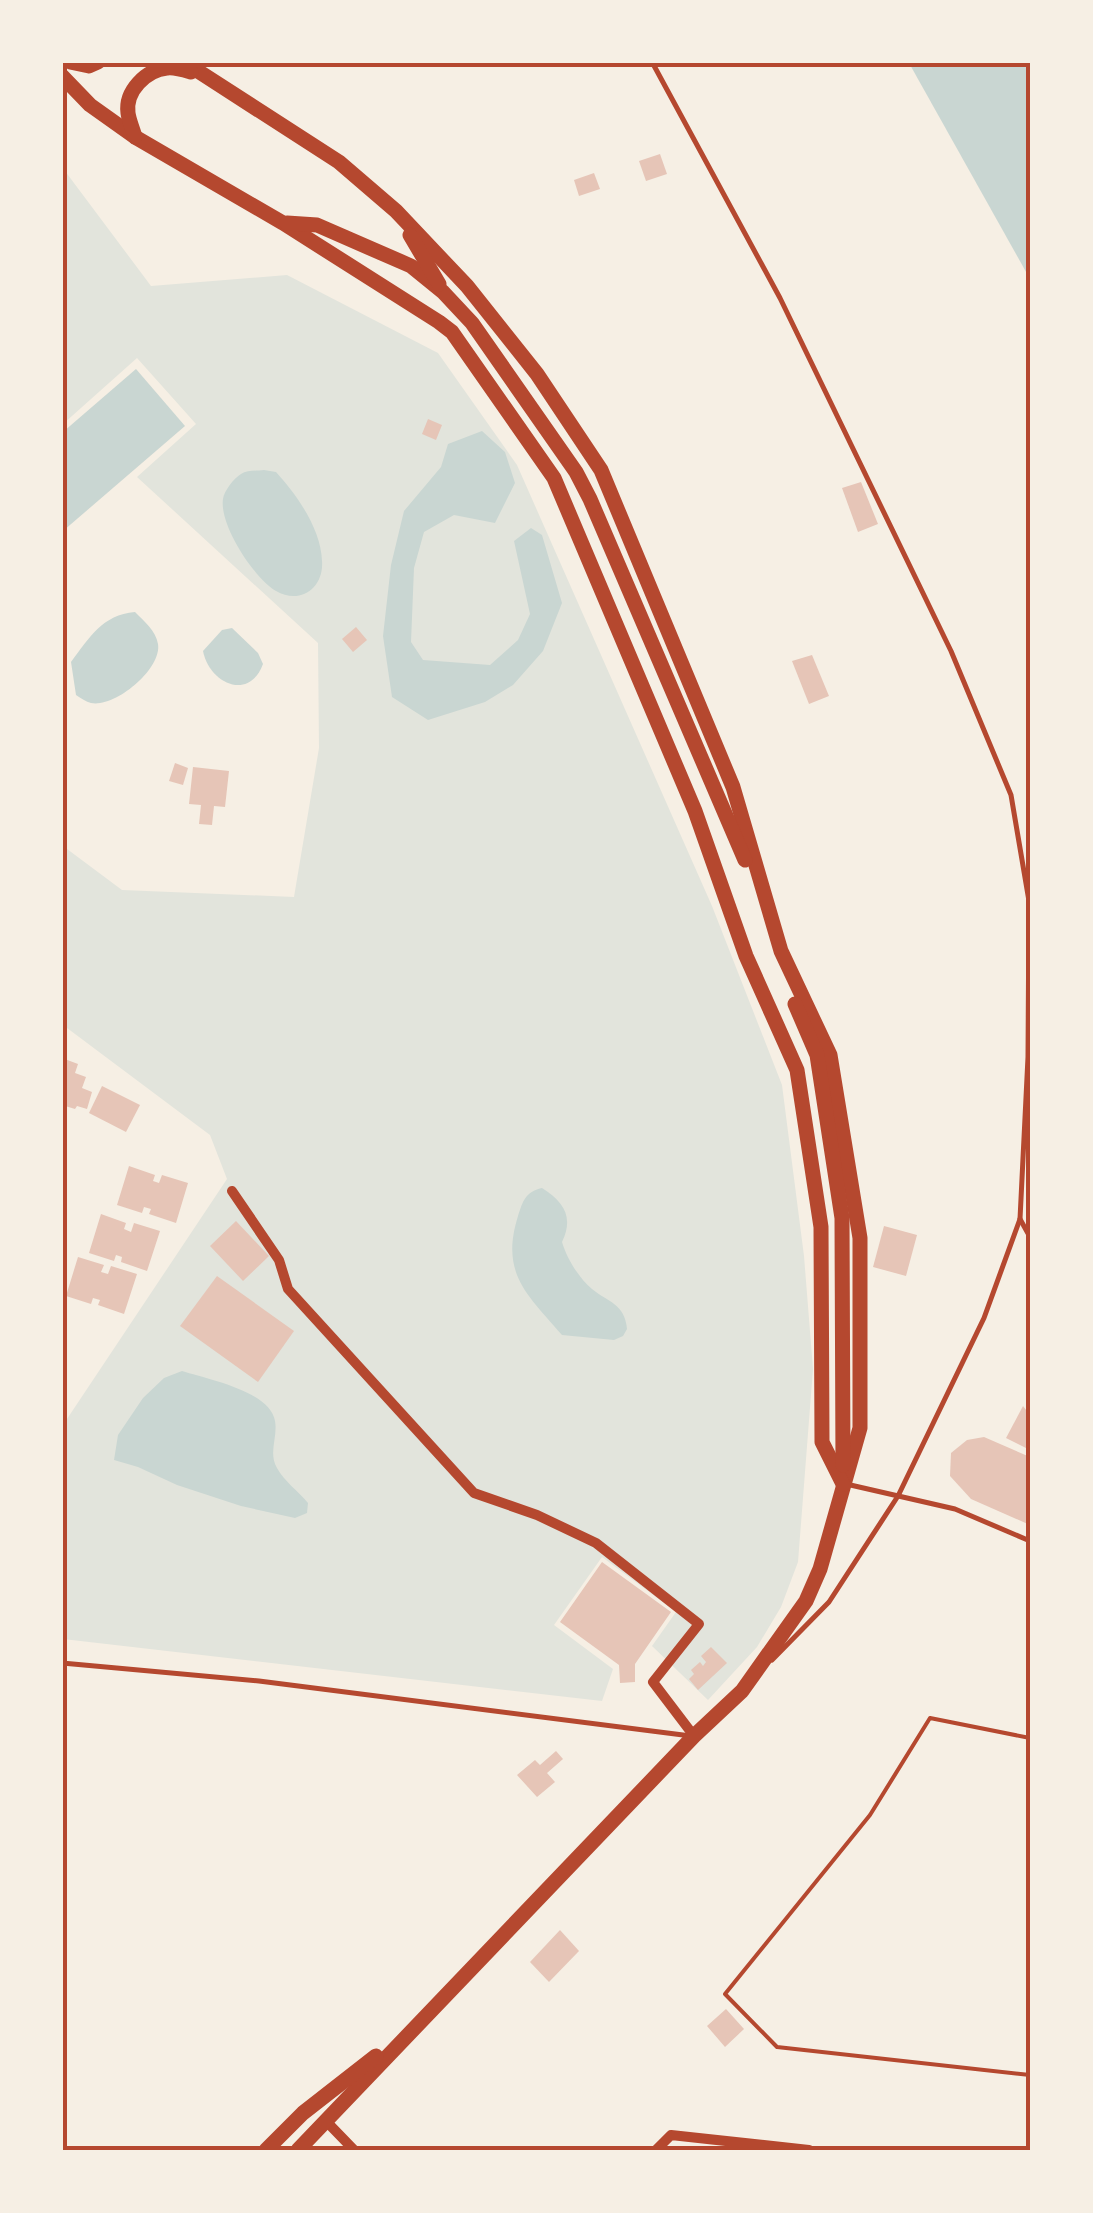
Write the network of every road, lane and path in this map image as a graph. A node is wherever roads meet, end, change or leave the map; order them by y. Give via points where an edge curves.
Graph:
1 (70, 62) edge
2 (98, 62) edge
3 (184, 62) edge
4 (652, 62) edge
5 (200, 73) junction
6 (62, 76) edge
7 (135, 137) junction
8 (396, 211) junction
9 (283, 223) junction
10 (444, 292) junction
11 (232, 1192) dead end
12 (1021, 1197) junction
13 (1030, 1199) edge
14 (1020, 1218) junction
15 (1030, 1236) edge
16 (843, 1484) junction
17 (898, 1496) junction
18 (1030, 1541) edge
19 (62, 1663) edge
20 (742, 1691) junction
21 (694, 1736) junction
22 (1030, 1738) edge
23 (427, 2016) junction
24 (1030, 2075) edge
25 (325, 2120) junction
26 (266, 2150) edge
27 (298, 2150) edge
28 (354, 2150) edge
29 (656, 2150) edge
30 (809, 2150) edge

1 - 2 main road
3 - 5 main road
4 - 12 lane via 789,316 951,651 1012,795 1029,901
5 - 7 main road via 168,67 136,84 128,103
5 - 8 main road via 339,162
6 - 7 main road
7 - 9 main road
8 - 10 main road
8 - 16 main road via 468,286 538,374 601,470 733,788 780,951 830,1054 860,1238 860,1428
9 - 10 main road via 317,225 410,266
9 - 16 main road via 452,332 554,478 797,1070 821,1227 822,1442
10 - 16 main road via 590,499 747,863 765,936 816,1055 844,1231
11 - 21 street via 279,1260 288,1289 474,1493 596,1543 699,1624 653,1682
12 - 13 lane
12 - 14 lane
14 - 15 lane
14 - 17 lane via 984,1318
16 - 17 lane
16 - 20 main road via 806,1601
17 - 18 lane via 955,1509
17 - 20 lane via 829,1602
19 - 21 lane
20 - 21 main road
21 - 23 main road
22 - 24 path via 930,1718 870,1815 726,1994 777,2046
23 - 25 main road
23 - 26 main road
25 - 27 main road
25 - 28 street
29 - 30 street via 671,2135

